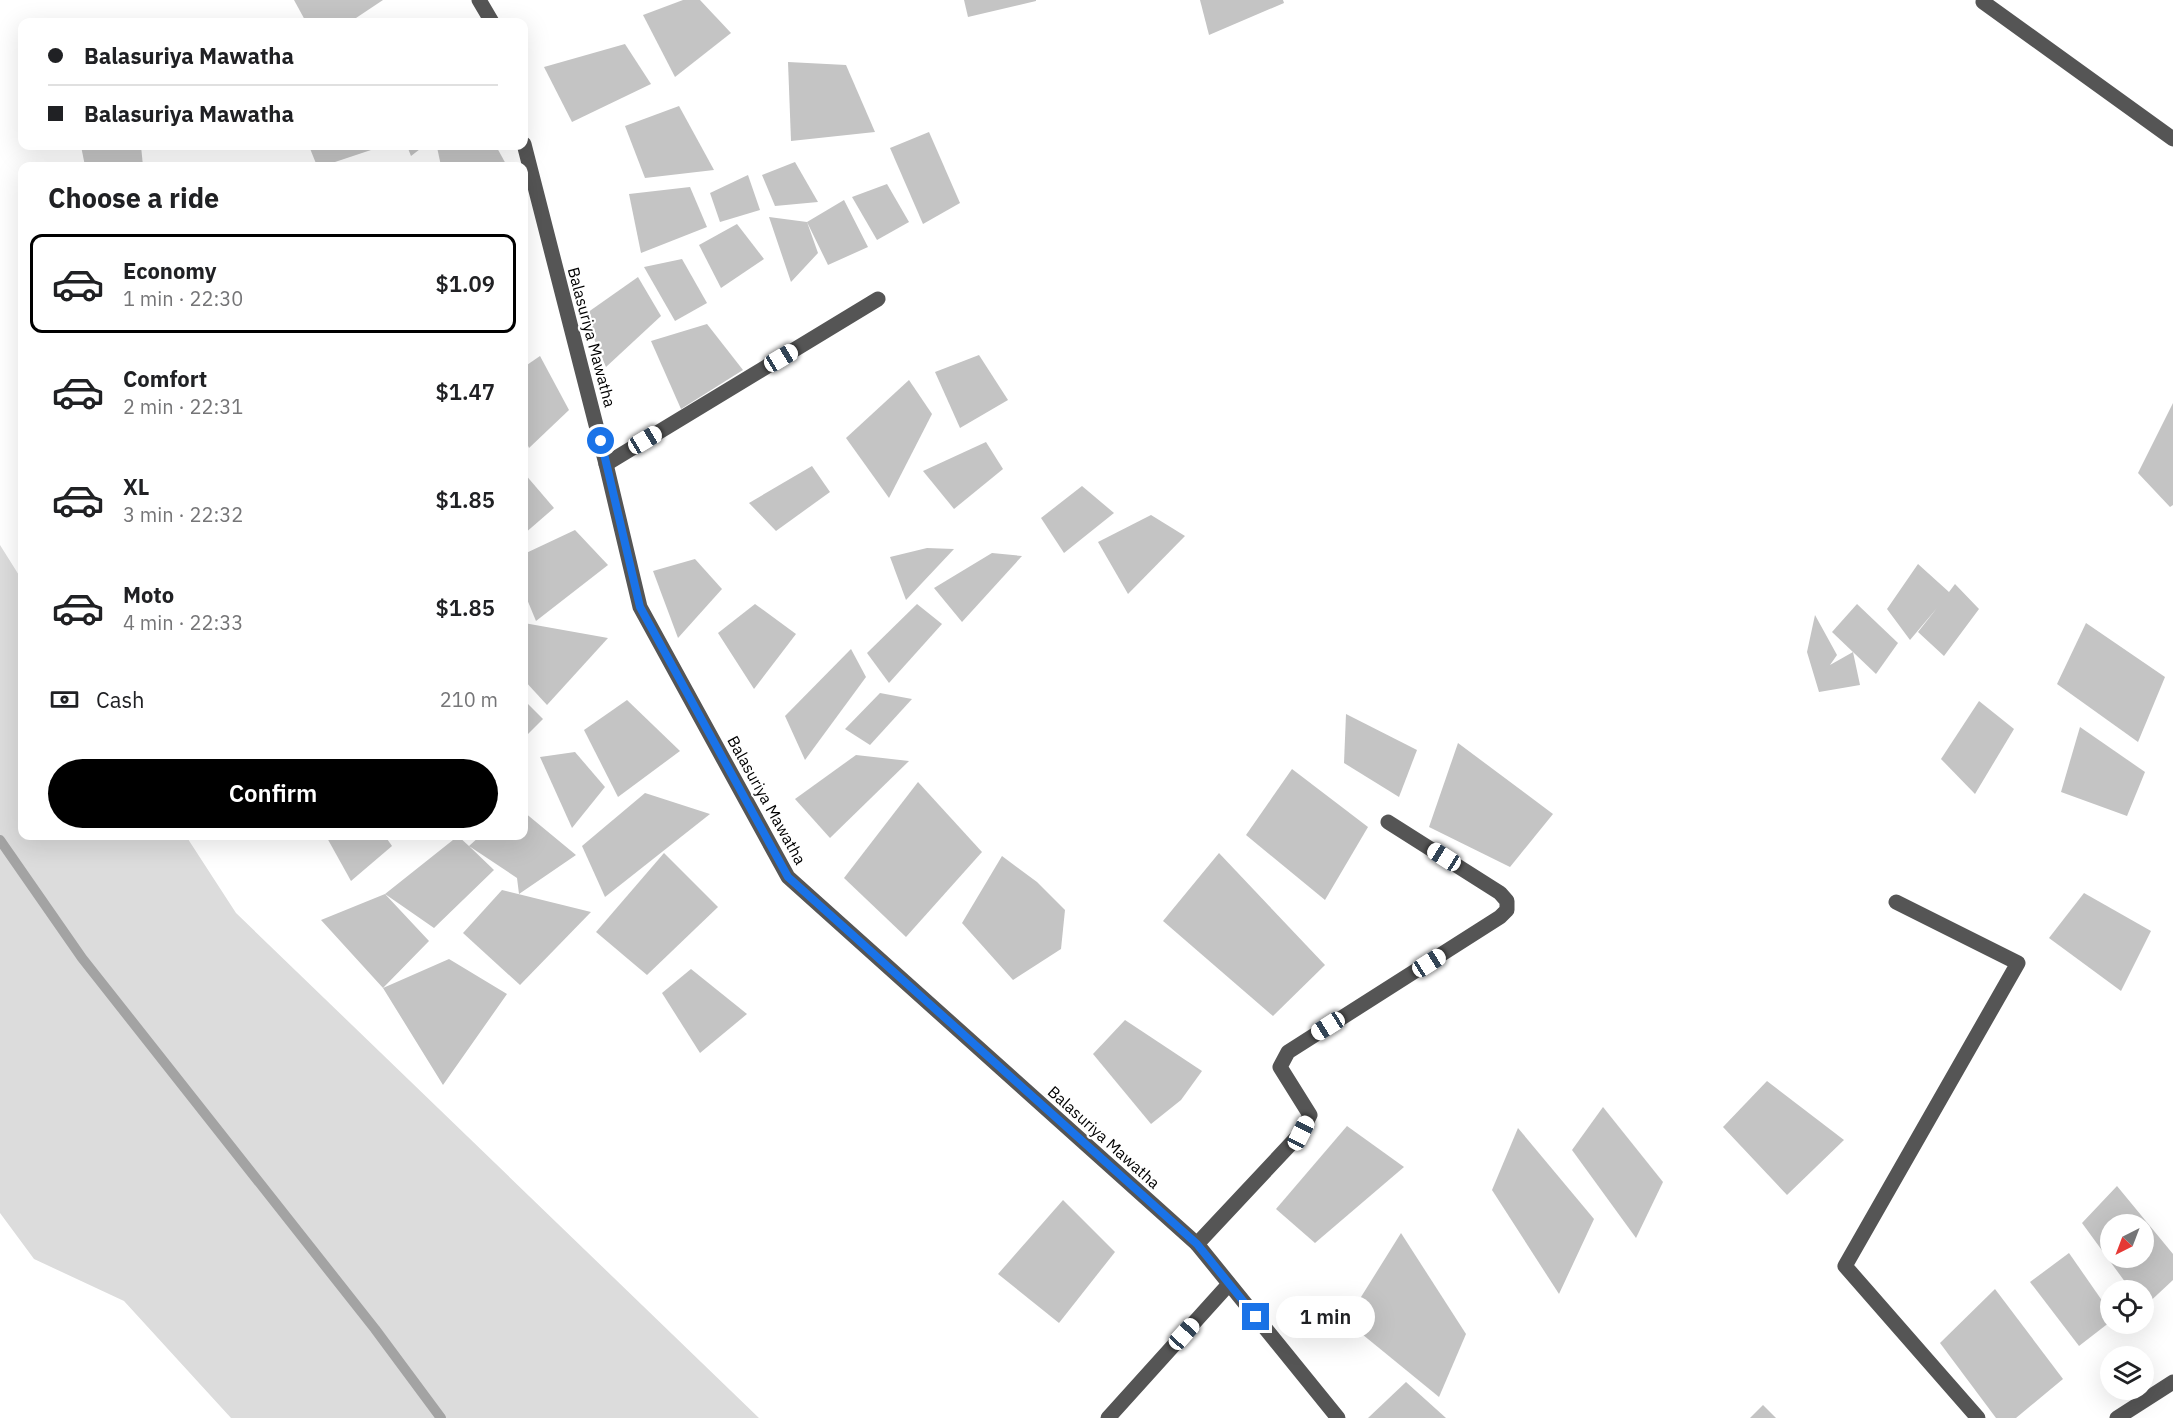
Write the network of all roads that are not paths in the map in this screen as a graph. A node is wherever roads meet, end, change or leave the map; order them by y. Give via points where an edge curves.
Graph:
1 (479, 0) edge
2 (1984, 0) edge
3 (490, 18) edge
4 (2173, 139) edge
5 (526, 150) edge
6 (879, 299) dead end
7 (606, 464) junction
8 (1388, 822) dead end
9 (1896, 902) dead end
10 (1197, 1244) junction
11 (1229, 1284) junction
12 (2173, 1382) edge
13 (1108, 1418) edge
14 (1338, 1418) edge
15 (1978, 1418) edge
16 (2117, 1418) edge

1 - 3 street
2 - 4 street
5 - 7 street, Balasuriya Mawatha
6 - 7 street
7 - 10 street, Balasuriya Mawatha via 640,607 788,877
8 - 10 street via 1500,893 1507,901 1507,910 1288,1052 1280,1067 1310,1115 1301,1133
9 - 15 street via 2018,963 1845,1266
10 - 11 street, Balasuriya Mawatha
11 - 13 street
11 - 14 street, Balasuriya Mawatha
12 - 16 street

